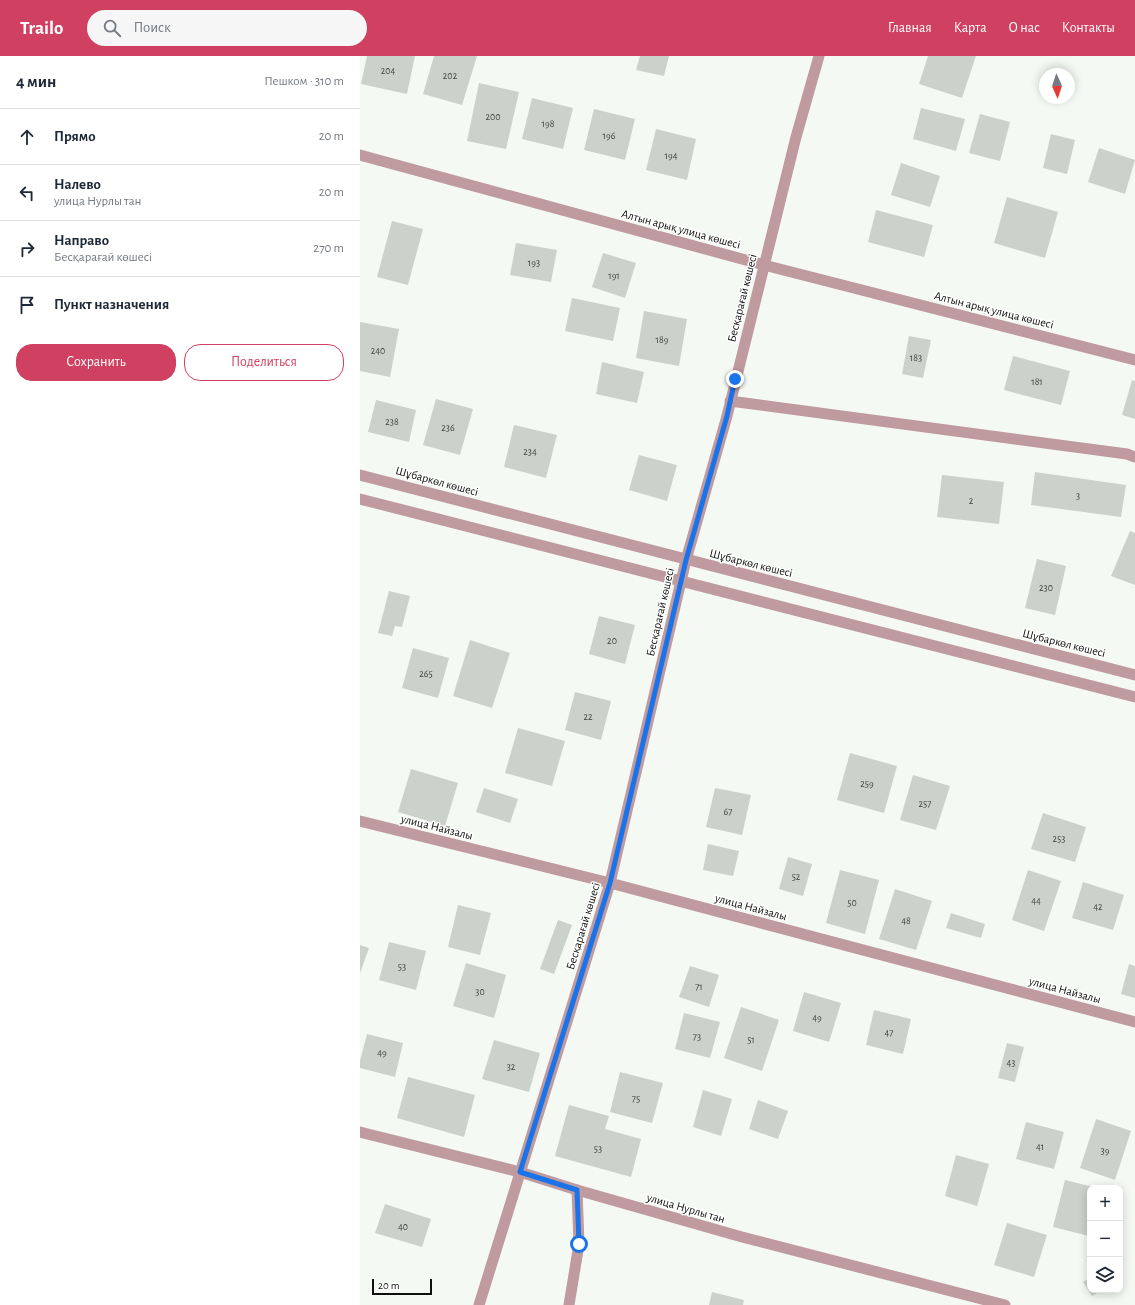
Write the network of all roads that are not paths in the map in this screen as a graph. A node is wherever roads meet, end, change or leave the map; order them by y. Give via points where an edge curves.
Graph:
1 (819, 56) edge
2 (360, 155) edge
3 (764, 265) junction
4 (1135, 360) edge
5 (730, 401) junction
6 (1135, 457) edge
7 (360, 475) edge
8 (360, 498) edge
9 (686, 560) junction
10 (680, 581) junction
11 (1135, 675) edge
12 (1135, 697) edge
13 (360, 821) edge
14 (610, 883) junction
15 (1135, 1022) edge
16 (360, 1132) edge
17 (520, 1172) junction
18 (577, 1190) junction
19 (479, 1305) edge
20 (568, 1305) edge
21 (1005, 1305) edge

1 - 3 street, Бесқарағай көшесі
2 - 3 street, Алтын арық улица көшесі
3 - 4 street, Алтын арық улица көшесі
3 - 5 street, Бесқарағай көшесі
5 - 6 street
5 - 9 street, Бесқарағай көшесі
7 - 9 street, Шұбаркөл көшесі
8 - 10 street
9 - 10 street, Бесқарағай көшесі
9 - 11 street, Шұбаркөл көшесі
10 - 12 street
10 - 14 street, Бесқарағай көшесі
13 - 14 street, улица Найзалы
14 - 15 street, улица Найзалы
14 - 17 street, Бесқарағай көшесі
16 - 17 street, улица Нурлы тан
17 - 18 street, улица Нурлы тан
17 - 19 street, Бесқарағай көшесі
18 - 20 street via 579,1244
18 - 21 street, улица Нурлы тан via 742,1237

